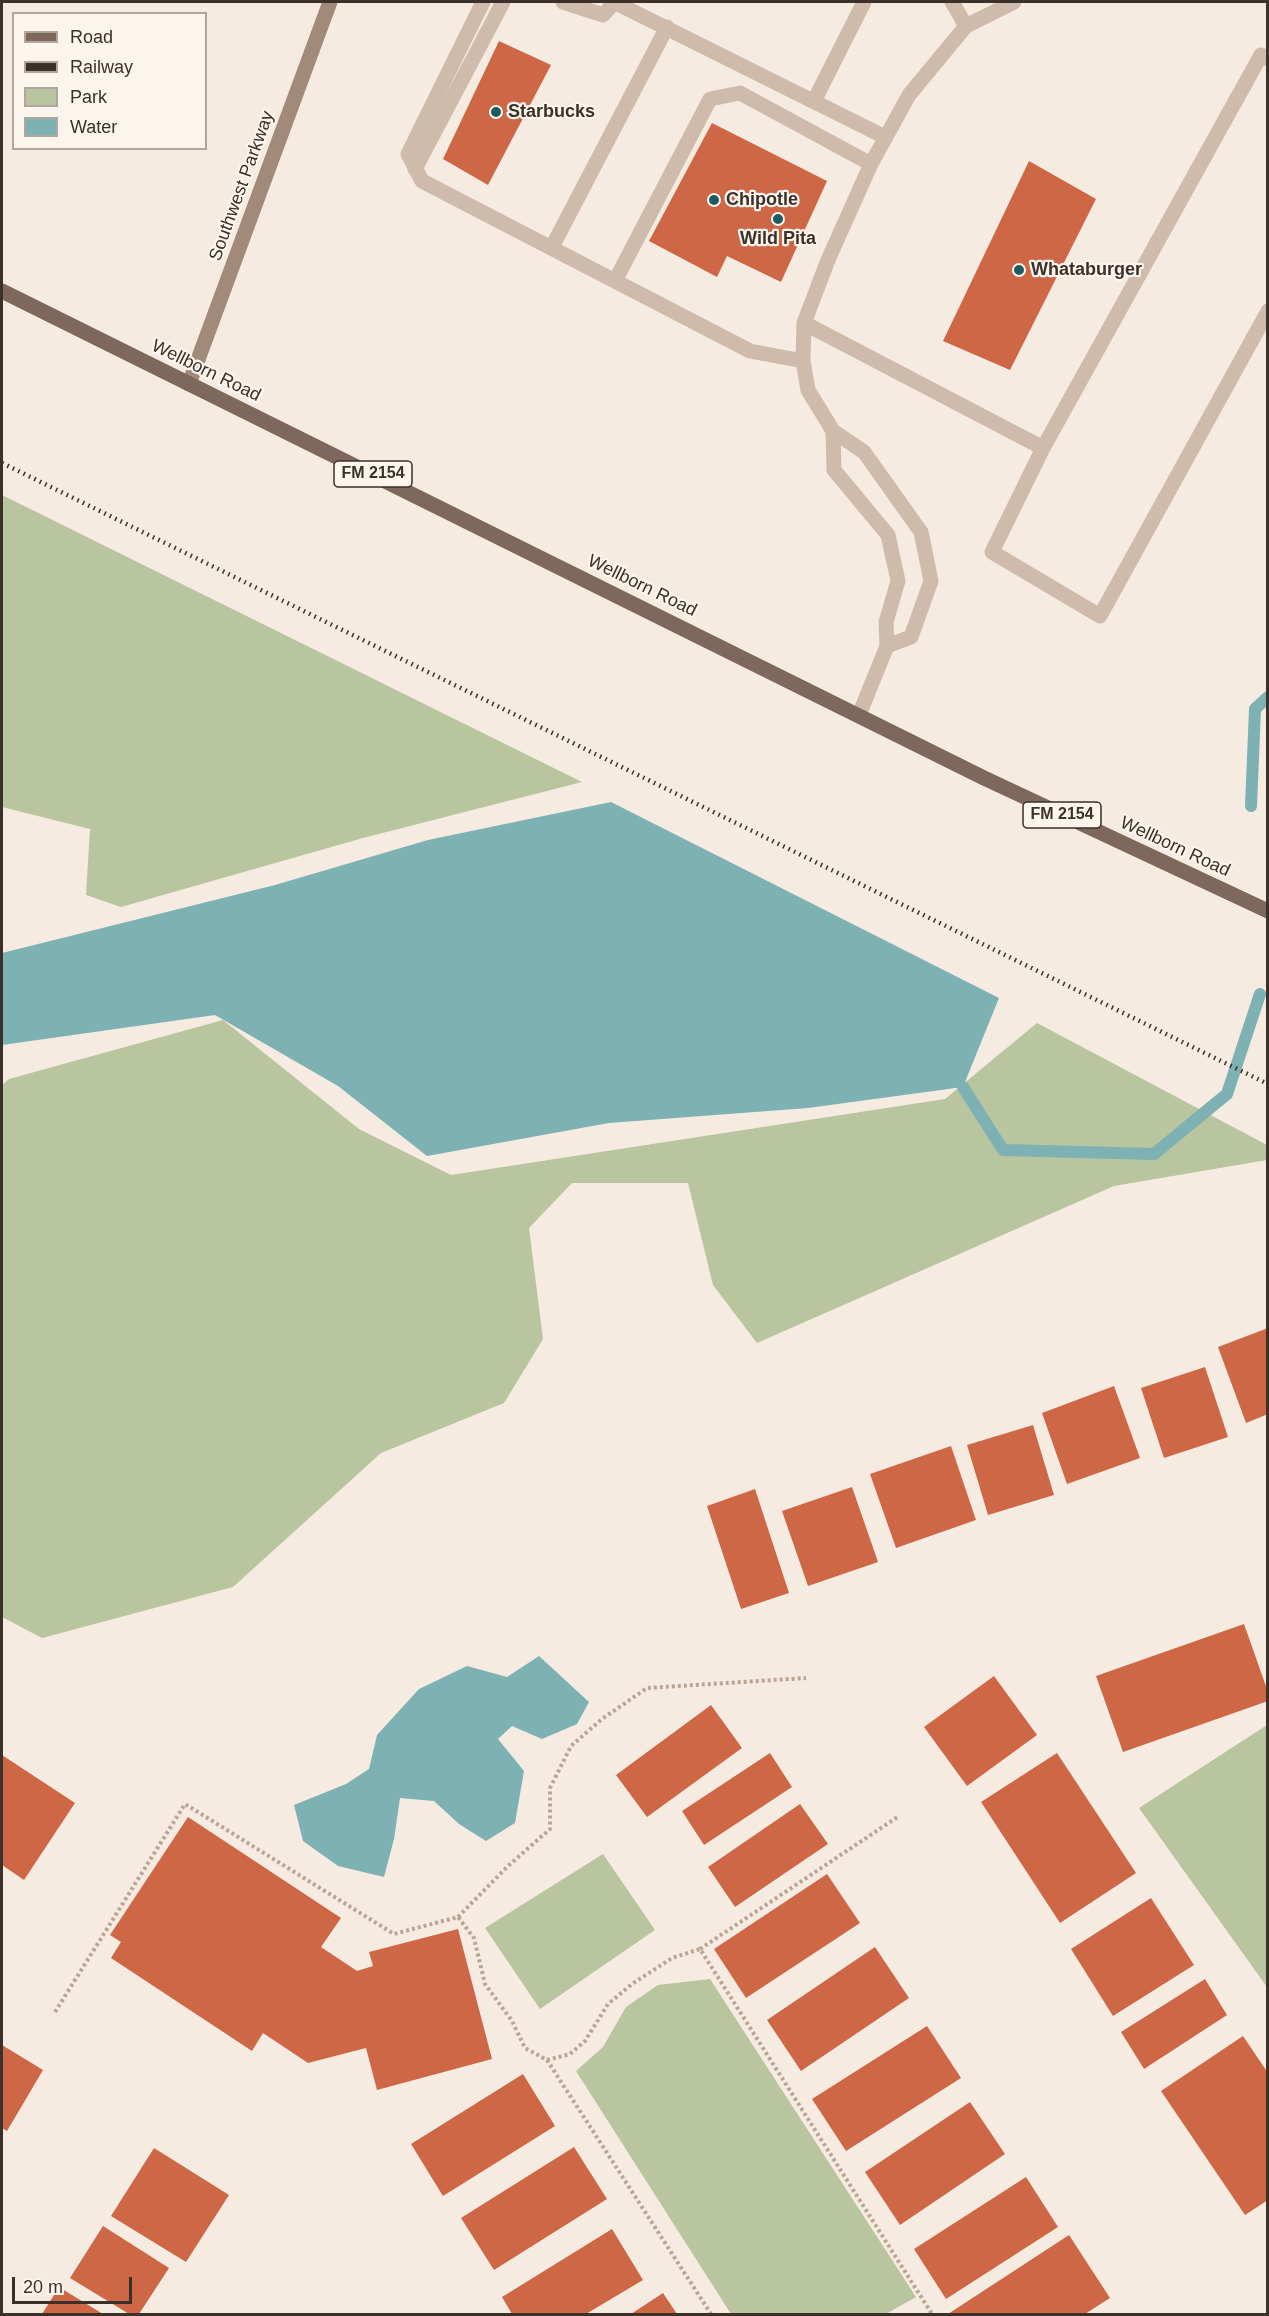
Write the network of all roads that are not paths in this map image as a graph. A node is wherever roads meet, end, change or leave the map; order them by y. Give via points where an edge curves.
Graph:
1 (330, 2) edge
2 (483, 2) edge
3 (503, 2) edge
4 (563, 2) edge
5 (615, 2) edge
6 (864, 2) edge
7 (952, 2) edge
8 (1014, 2) edge
9 (966, 26) junction
10 (667, 27) junction
11 (1268, 59) edge
12 (814, 101) junction
13 (885, 137) junction
14 (871, 164) junction
15 (416, 169) junction
16 (552, 247) junction
17 (615, 281) junction
18 (2, 291) edge
19 (1268, 311) edge
20 (804, 323) junction
21 (803, 361) junction
22 (189, 384) junction
23 (833, 431) junction
24 (1043, 448) junction
25 (887, 646) junction
26 (859, 715) junction
27 (1268, 911) edge

1 - 22 main road, Southwest Parkway
2 - 15 lane via 408,154
3 - 15 lane
4 - 5 lane via 603,15
5 - 10 lane
6 - 12 lane
7 - 9 lane
8 - 9 lane
9 - 13 lane via 909,95
10 - 12 lane
10 - 16 lane
11 - 24 lane via 1261,55
12 - 13 lane
13 - 14 lane
14 - 17 lane via 740,93 710,99
14 - 20 lane
15 - 16 lane via 422,182
16 - 17 lane
17 - 21 lane via 750,351
18 - 22 main road, Wellborn Road / FM 2154
19 - 24 lane via 1100,616 992,552
20 - 21 lane
20 - 24 lane
21 - 23 lane via 808,390
22 - 26 main road, Wellborn Road / FM 2154
23 - 25 lane via 834,470 888,535 898,581 886,622
23 - 25 lane via 864,452 921,532 931,581 911,637
25 - 26 lane
26 - 27 main road, Wellborn Road / FM 2154

